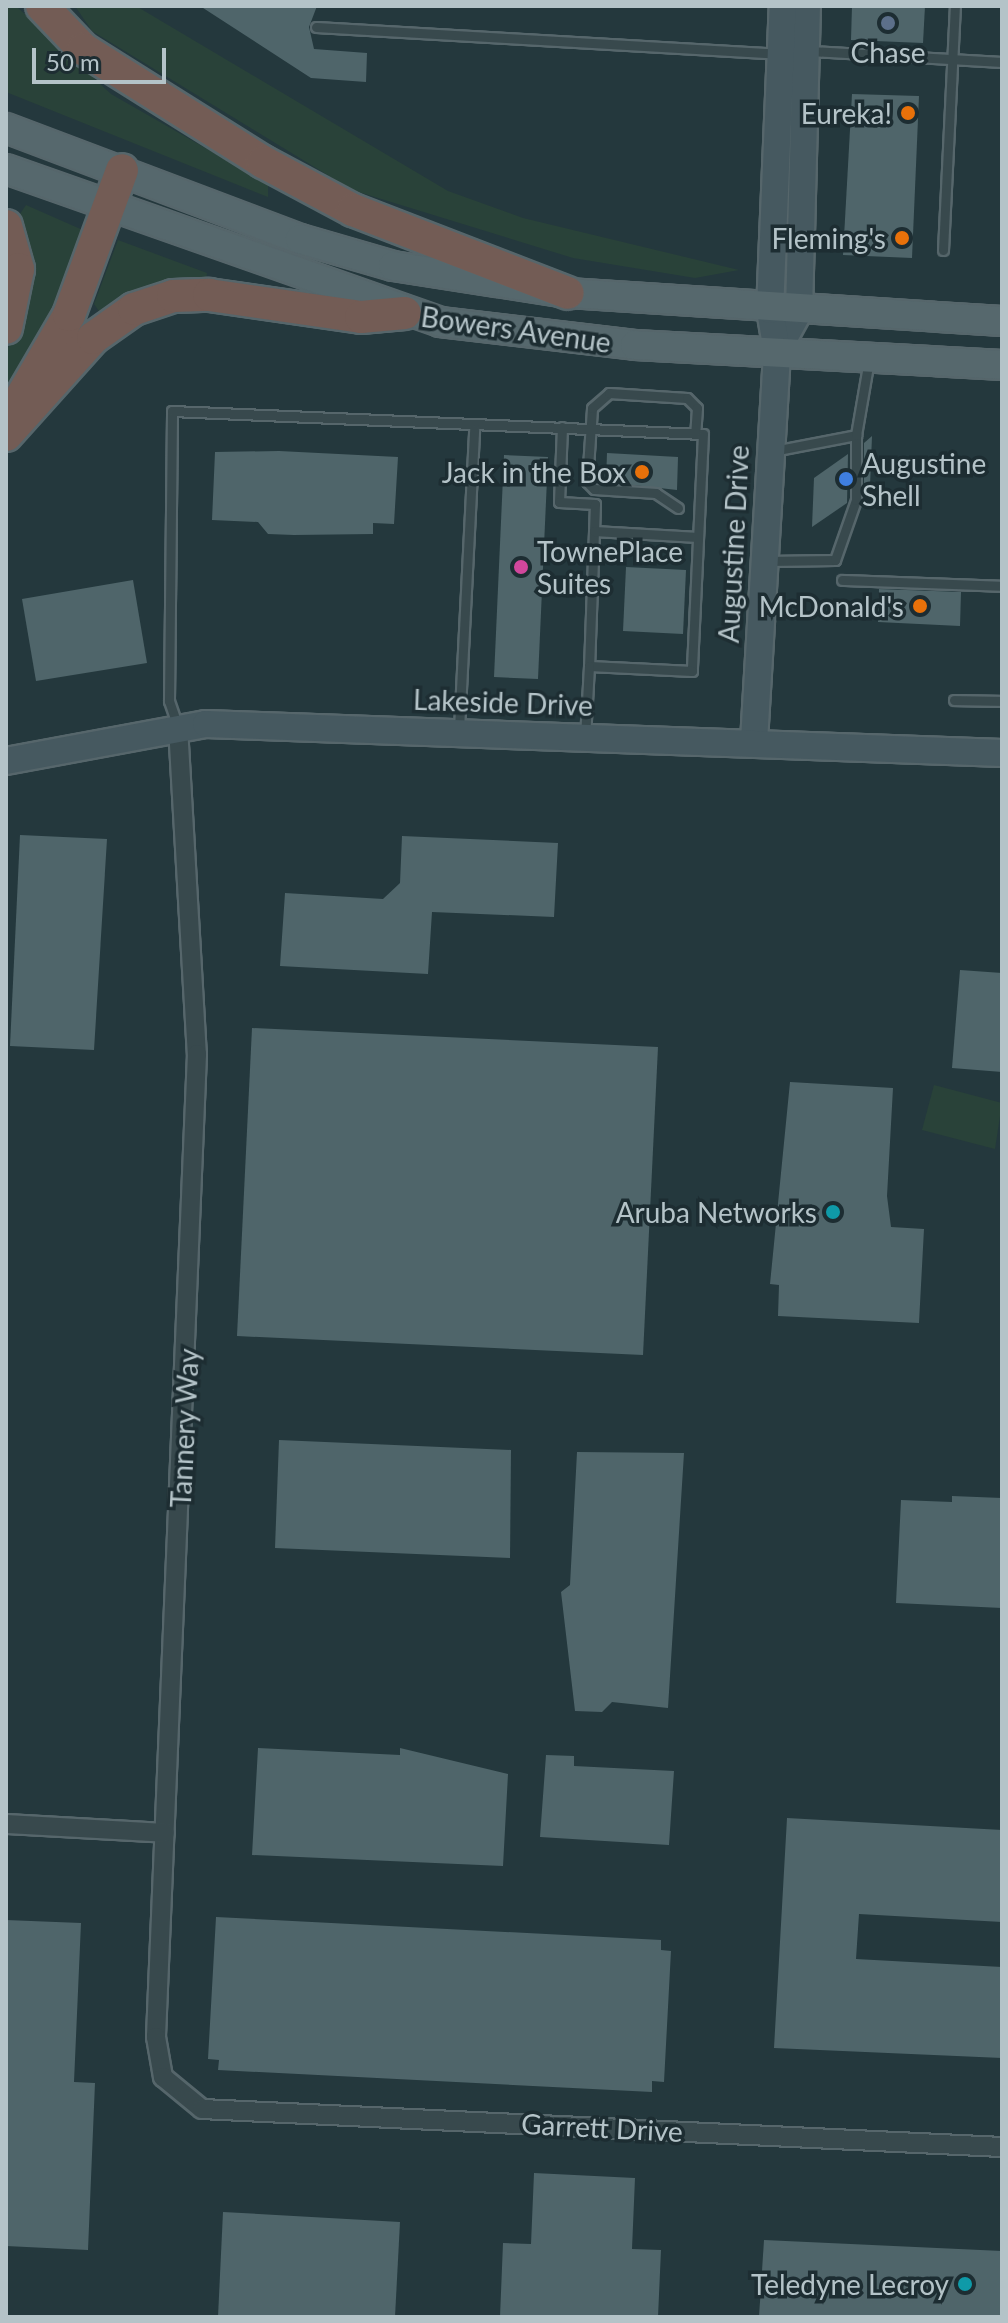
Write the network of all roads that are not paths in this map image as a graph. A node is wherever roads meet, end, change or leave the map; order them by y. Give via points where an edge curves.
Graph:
1 (42, 6) edge
2 (783, 6) edge
3 (807, 6) edge
4 (955, 6) edge
5 (316, 27) dead end
6 (794, 52) junction
7 (952, 59) junction
8 (1002, 62) edge
9 (6, 128) edge
10 (6, 169) edge
11 (122, 170) junction
12 (111, 204) junction
13 (6, 226) edge
14 (943, 250) dead end
15 (568, 293) junction
16 (770, 310) junction
17 (799, 311) junction
18 (405, 313) junction
19 (1002, 321) edge
20 (6, 328) edge
21 (777, 351) junction
22 (869, 357) junction
23 (1002, 365) edge
24 (6, 422) edge
25 (562, 427) junction
26 (591, 428) junction
27 (474, 429) junction
28 (695, 434) junction
29 (6, 435) edge
30 (856, 435) junction
31 (770, 450) junction
32 (678, 508) dead end
33 (594, 531) junction
34 (698, 537) junction
35 (764, 561) junction
36 (842, 580) dead end
37 (1002, 586) edge
38 (589, 666) junction
39 (954, 700) dead end
40 (1002, 701) edge
41 (178, 727) junction
42 (459, 733) junction
43 (585, 737) junction
44 (754, 741) junction
45 (1002, 753) edge
46 (6, 761) edge
47 (6, 1824) edge
48 (165, 1833) junction
49 (202, 2109) joint
50 (1002, 2147) edge

1 - 15 highway via 83,49 263,162 353,210
2 - 6 street, Augustine Drive
3 - 6 street, Augustine Drive
4 - 7 lane
5 - 6 lane
6 - 7 lane
6 - 16 street, Augustine Drive
6 - 17 street, Augustine Drive
7 - 8 lane
7 - 14 lane
9 - 11 main road, Bowers Avenue
10 - 12 main road, Bowers Avenue
11 - 12 highway
11 - 15 main road, Bowers Avenue via 393,266
12 - 18 main road, Bowers Avenue
12 - 24 highway via 69,315
13 - 20 highway via 18,269
15 - 16 main road, Bowers Avenue
16 - 17 main road, Bowers Avenue
16 - 21 street, Augustine Drive
17 - 19 main road, Bowers Avenue
17 - 21 street, Augustine Drive
18 - 21 main road, Bowers Avenue via 561,340
18 - 29 highway via 361,317 209,295 173,296 134,309 93,338
21 - 22 main road, Bowers Avenue
21 - 31 street, Augustine Drive
22 - 23 main road, Bowers Avenue
22 - 30 lane
25 - 26 lane
25 - 27 lane
25 - 33 lane via 559,502 595,504
26 - 28 lane
26 - 28 lane via 592,408 609,393 687,398 697,408
26 - 32 lane via 587,482 594,489 656,493
27 - 41 lane via 172,411 169,701
27 - 42 lane
28 - 34 lane via 703,434
30 - 31 lane
30 - 35 lane via 856,500 835,560
31 - 35 street, Augustine Drive
33 - 34 lane
33 - 38 lane
34 - 38 lane via 692,671
35 - 44 street, Augustine Drive
36 - 37 lane
38 - 43 lane
39 - 40 lane
41 - 42 street, Lakeside Drive
41 - 46 street, Lakeside Drive
41 - 48 street, Tannery Way via 197,1054
42 - 43 street, Lakeside Drive
43 - 44 street, Lakeside Drive
44 - 45 street, Lakeside Drive
47 - 48 street
48 - 49 street, Tannery Way via 158,2059 172,2091
49 - 50 street, Garrett Drive

